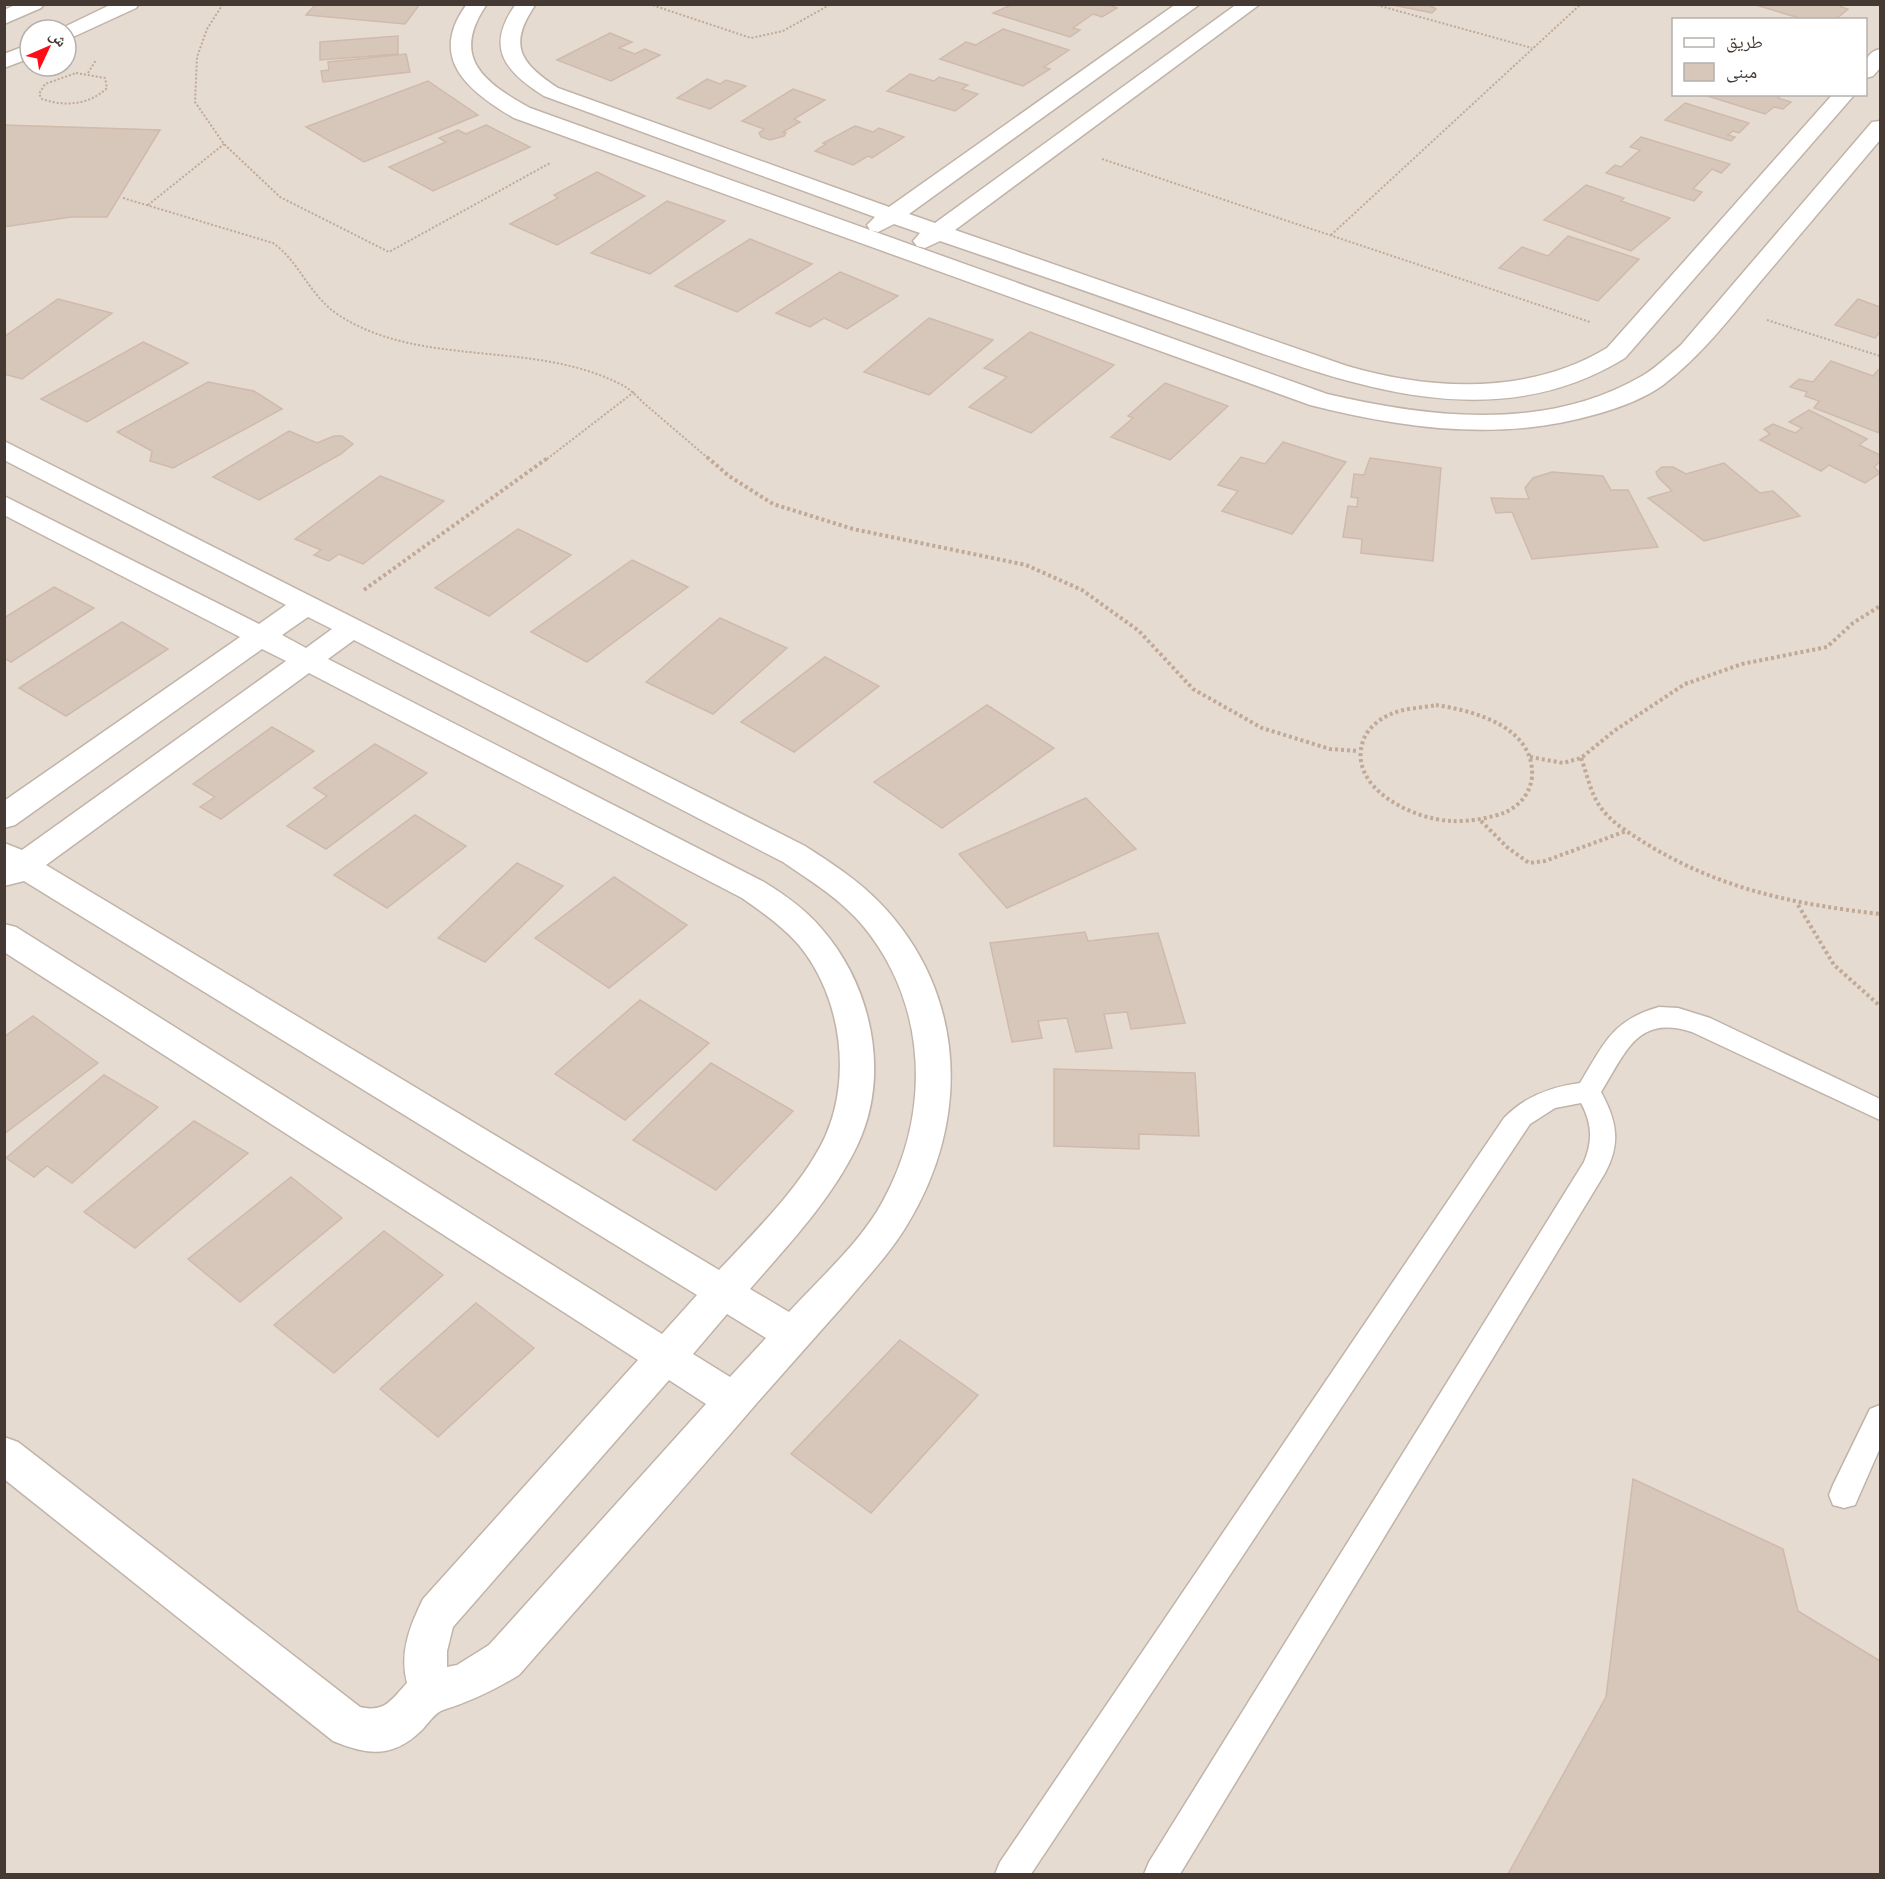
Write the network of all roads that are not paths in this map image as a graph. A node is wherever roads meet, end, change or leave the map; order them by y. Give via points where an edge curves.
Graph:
1 (34, 4) edge
2 (129, 4) edge
3 (477, 4) edge
4 (526, 4) edge
5 (1190, 4) edge
6 (1250, 4) edge
7 (4, 18) edge
8 (78, 27) edge
9 (1881, 55) edge
10 (18, 56) edge
11 (4, 62) edge
12 (1867, 71) edge
13 (1843, 96) edge
14 (1881, 127) edge
15 (892, 215) junction
16 (938, 232) junction
17 (862, 236) junction
18 (909, 253) junction
19 (4, 449) edge
20 (4, 504) edge
21 (329, 616) junction
22 (261, 636) junction
23 (307, 660) junction
24 (4, 817) edge
25 (11, 866) edge
26 (4, 936) edge
27 (1588, 1092) junction
28 (1881, 1110) edge
29 (723, 1292) junction
30 (794, 1335) junction
31 (665, 1357) junction
32 (736, 1402) junction
33 (1881, 1418) edge
34 (4, 1455) edge
35 (1844, 1495) dead end
36 (431, 1690) junction
37 (1011, 1875) edge
38 (1161, 1875) edge

1 - 7 street
2 - 8 street
3 - 17 street via 465,22 459,50 472,77 501,102 592,139
4 - 15 street via 509,30 508,44 520,69 551,92
5 - 15 street
6 - 16 street
9 - 12 street
10 - 11 street
13 - 16 street via 1616,353 1593,367 1542,384 1494,392 1414,389 1338,371
14 - 18 street via 1672,369 1616,400 1540,418 1452,422 1373,413 1319,399
15 - 16 street
15 - 17 street
16 - 18 street
17 - 18 street
19 - 21 street
20 - 22 street
21 - 22 street
21 - 23 street
21 - 30 street via 794,854 838,883 875,918 906,959 925,1005 936,1055 934,1107 921,1160 895,1214
22 - 23 street
22 - 24 street
23 - 25 street
23 - 29 street via 753,890 788,914 816,943 838,977 852,1013 858,1053 855,1093 843,1135 822,1176
25 - 29 street
26 - 31 street
27 - 28 lane via 1630,1028 1653,1016 1669,1016 1701,1025
27 - 37 lane via 1543,1100 1513,1125
27 - 38 lane via 1599,1110 1604,1130 1604,1149 1596,1166
29 - 30 street
29 - 31 street
30 - 32 street
31 - 32 street
31 - 36 street via 438,1613 424,1652
32 - 36 street via 504,1660 470,1681
33 - 35 lane
34 - 36 street via 349,1726 373,1732 386,1730

